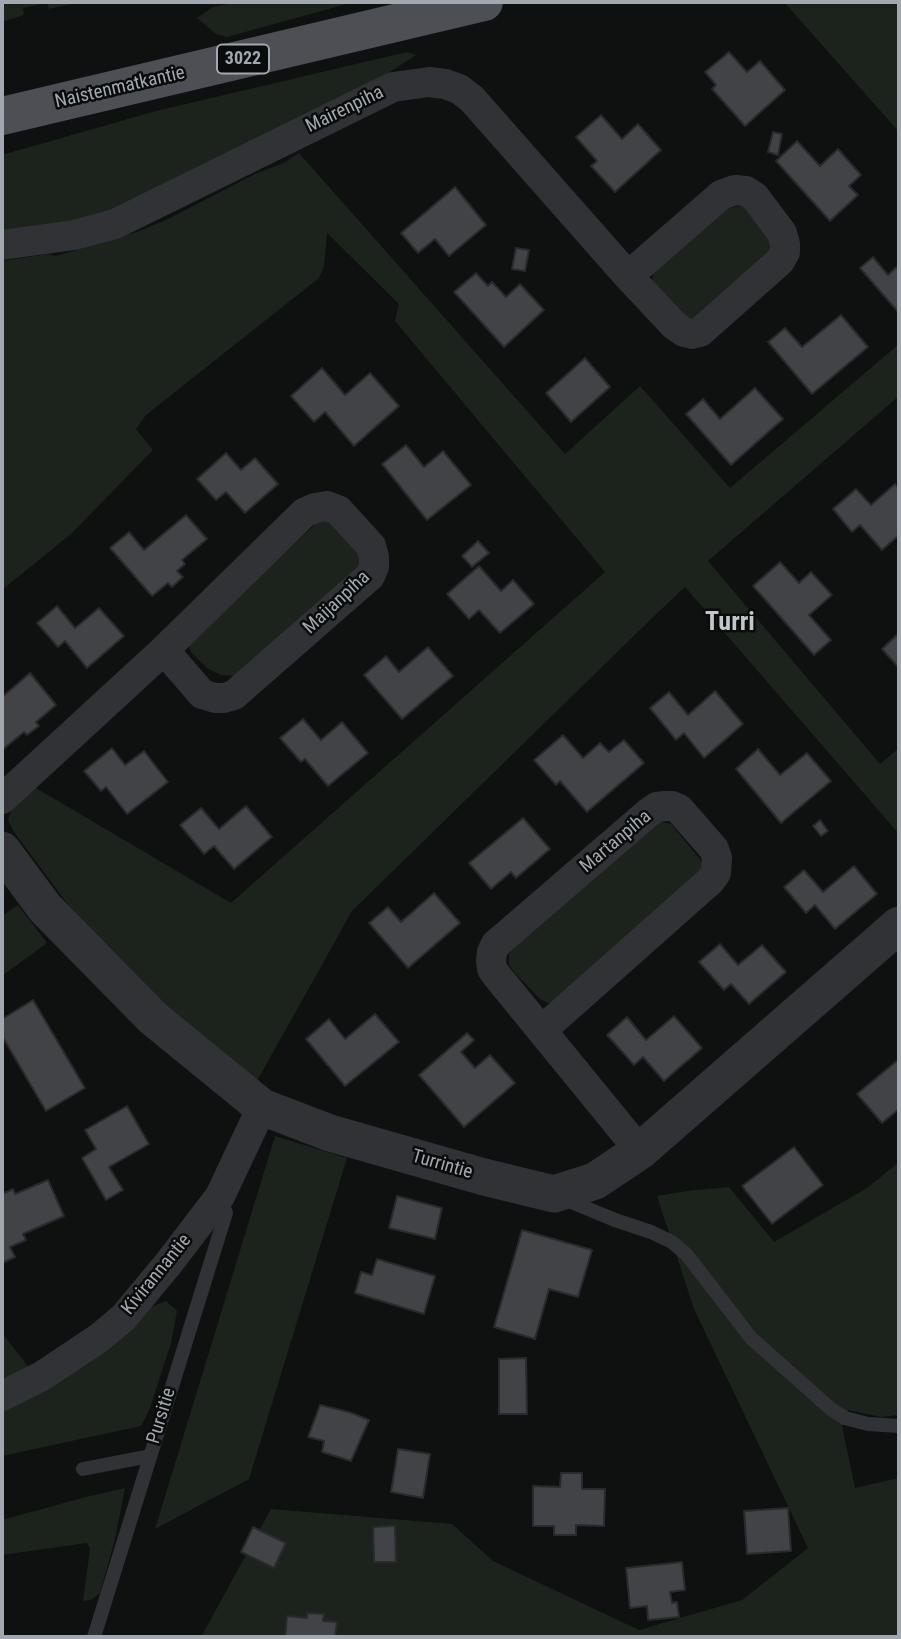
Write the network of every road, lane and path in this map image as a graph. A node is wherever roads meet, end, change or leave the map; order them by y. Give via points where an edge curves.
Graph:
1 (484, 2) edge
2 (2, 116) edge
3 (2, 245) edge
4 (628, 276) junction
5 (164, 650) junction
6 (2, 799) edge
7 (2, 850) edge
8 (899, 925) edge
9 (542, 1030) junction
10 (262, 1107) junction
11 (640, 1151) junction
12 (554, 1194) junction
13 (220, 1196) junction
14 (2, 1396) edge
15 (899, 1426) edge
16 (150, 1456) junction
17 (83, 1469) dead end
18 (94, 1637) edge

1 - 2 main road, Naistenmatkantie / 3022
3 - 4 street, Mairenpiha via 115,224 393,87 429,82 459,89 472,99
4 - 4 street, Mairenpiha via 674,325 692,334 780,261 785,244 755,197 735,190 721,195
5 - 5 street, Maijanpiha via 202,694 215,698 234,695 370,576 374,568 371,546 338,509 327,506 304,513
5 - 6 street, Maijanpiha
7 - 10 street, Turrintie via 45,908 153,1018
8 - 11 street
9 - 9 street, Martanpiha via 492,969 496,944 648,813 657,807 679,809 714,849 716,873
9 - 11 street, Martanpiha
10 - 12 street, Turrintie via 330,1133
10 - 13 street, Kivirannantie
11 - 12 street via 595,1181
12 - 15 lane via 672,1242 751,1338 831,1409 869,1424
13 - 14 street, Kivirannantie via 123,1318 42,1376
13 - 16 lane, Pursitie via 226,1213
16 - 17 lane
16 - 18 lane, Pursitie

